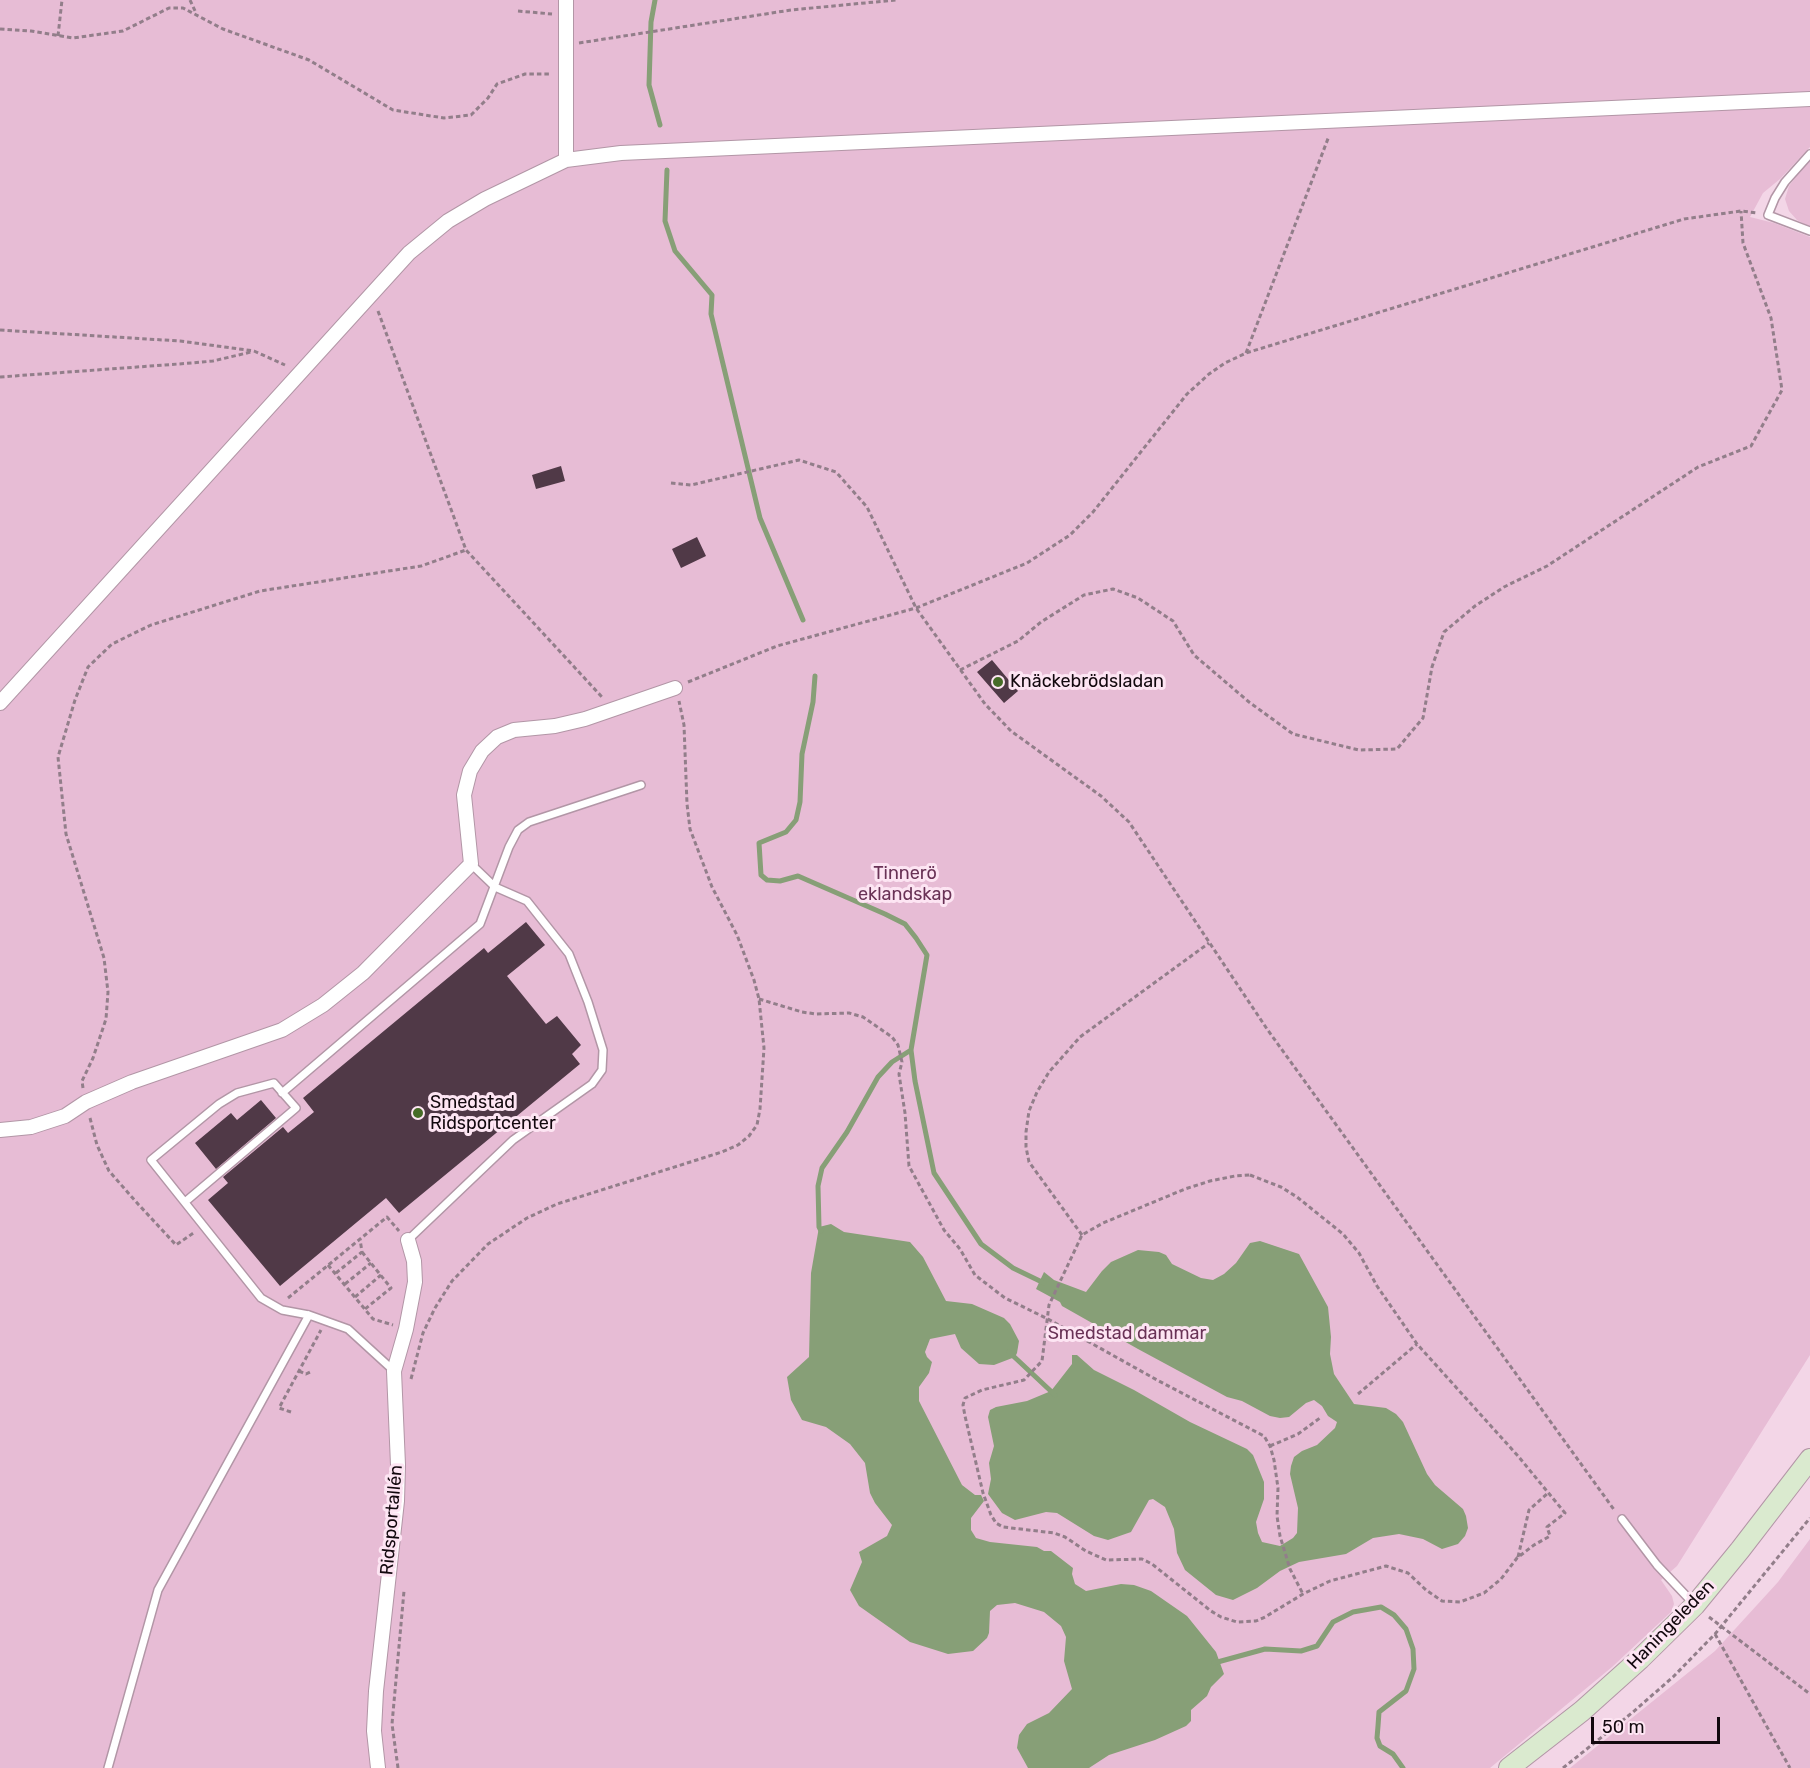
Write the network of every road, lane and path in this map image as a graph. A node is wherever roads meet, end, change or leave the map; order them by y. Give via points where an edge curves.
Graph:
1 (62, 0) edge
2 (190, 0) edge
3 (566, 0) edge
4 (896, 0) edge
5 (518, 11) dead end
6 (197, 14) junction
7 (566, 15) junction
8 (0, 29) edge
9 (58, 36) junction
10 (566, 44) junction
11 (565, 74) junction
12 (1810, 99) edge
13 (1335, 120) junction
14 (1810, 154) edge
15 (566, 160) junction
16 (1741, 211) junction
17 (1768, 215) junction
18 (1810, 231) edge
19 (372, 295) junction
20 (0, 330) edge
21 (254, 351) junction
22 (1246, 353) junction
23 (300, 373) junction
24 (0, 377) edge
25 (671, 483) dead end
26 (466, 550) junction
27 (916, 608) junction
28 (960, 670) junction
29 (675, 688) junction
30 (0, 704) edge
31 (613, 710) junction
32 (641, 785) dead end
33 (471, 864) junction
34 (495, 887) junction
35 (1209, 943) junction
36 (759, 999) junction
37 (282, 1093) junction
38 (86, 1102) junction
39 (0, 1130) edge
40 (185, 1202) junction
41 (204, 1226) junction
42 (1082, 1235) junction
43 (360, 1239) junction
44 (408, 1240) junction
45 (362, 1252) junction
46 (371, 1263) junction
47 (328, 1264) junction
48 (336, 1274) junction
49 (381, 1275) junction
50 (345, 1285) junction
51 (354, 1297) junction
52 (277, 1307) junction
53 (365, 1309) junction
54 (309, 1315) junction
55 (1048, 1319) junction
56 (326, 1321) junction
57 (406, 1329) junction
58 (423, 1333) junction
59 (1417, 1344) junction
60 (299, 1371) junction
61 (394, 1371) junction
62 (310, 1372) dead end
63 (411, 1387) dead end
64 (1358, 1394) dead end
65 (291, 1412) dead end
66 (1320, 1418) dead end
67 (1270, 1446) junction
68 (1810, 1459) edge
69 (1547, 1494) junction
70 (1810, 1518) edge
71 (1622, 1519) joint
72 (1517, 1558) junction
73 (405, 1580) dead end
74 (1303, 1594) junction
75 (1695, 1605) junction
76 (1721, 1628) junction
77 (1715, 1634) junction
78 (1810, 1694) edge
79 (108, 1768) edge
80 (378, 1768) edge
81 (398, 1768) edge
82 (1509, 1768) edge
83 (1563, 1768) edge
84 (1790, 1768) edge

1 - 9 path
2 - 6 path
3 - 7 street
4 - 10 path via 791,10
5 - 7 path
6 - 9 path via 169,8 123,31 73,38
6 - 11 path via 223,29 309,60 393,110 414,114 444,118 471,115 497,84 525,74
7 - 10 street
8 - 9 path
10 - 11 street
11 - 15 street
12 - 13 street
13 - 15 street via 621,153
13 - 22 path
14 - 17 lane via 1785,182
15 - 19 street via 484,199 448,221 409,254
16 - 17 path
16 - 22 path via 1684,219
16 - 28 path via 1743,243 1771,318 1782,390 1751,446 1698,467 1547,566 1504,587 1444,632 1432,668 1423,718 1397,749 1359,750 1293,734 1248,702 1194,655 1173,621 1138,598 1113,589 1084,595 1018,641
17 - 18 lane
19 - 23 street
19 - 26 path
20 - 21 path via 180,341
21 - 23 path
21 - 24 path via 213,361
22 - 27 path via 1209,374 1188,394 1070,535 1027,563
23 - 30 street
25 - 27 path via 691,485 799,460 836,472 867,507
26 - 31 path
26 - 38 path via 421,566 249,594 150,625 112,644 88,667 58,757 66,834 104,958 108,992 106,1019 82,1081
27 - 28 path
27 - 29 path via 777,646
28 - 35 path via 1011,731 1101,796 1129,822
29 - 31 street
29 - 36 path via 684,724 690,829 712,887 737,935
31 - 33 street via 555,726 514,730 497,737 482,751 470,771 464,795
32 - 34 lane via 529,822 518,830 509,846
33 - 34 lane
33 - 38 street via 363,973 323,1005 282,1030
34 - 37 lane via 480,924
34 - 44 lane via 526,901 569,954 603,1050 602,1070 592,1084 513,1140
35 - 42 path via 1080,1037 1037,1092 1026,1131 1029,1162
35 - 71 path
36 - 55 path via 802,1012 849,1013 863,1017 892,1037 902,1062 899,1074 909,1166 944,1230 983,1282 1005,1298
36 - 58 path via 764,1048 760,1109 757,1125 749,1136 722,1152 557,1204 527,1218 488,1244 452,1281
37 - 40 lane via 296,1108
37 - 40 lane via 274,1083 237,1094 219,1104 151,1160
38 - 39 street via 65,1116 32,1127
38 - 41 path via 109,1171 176,1245
40 - 41 lane
41 - 52 lane via 261,1298
42 - 55 path via 1049,1305
42 - 59 path via 1185,1189 1250,1175 1298,1197 1343,1234
43 - 44 path via 387,1217
43 - 45 path
43 - 47 path
44 - 57 street, Ridsportallén via 415,1282
45 - 46 path
45 - 48 path
46 - 49 path
46 - 50 path
47 - 48 path
47 - 52 path
48 - 50 path
49 - 51 path
49 - 53 path via 392,1288
50 - 51 path
51 - 53 path
52 - 54 lane
53 - 57 path via 373,1319
54 - 56 lane
54 - 79 lane via 158,1590
55 - 67 path via 1250,1428
55 - 74 path via 1042,1361 1024,1380 971,1393 963,1405 983,1493 996,1523 1054,1533 1106,1560 1142,1560 1152,1564 1211,1611 1237,1622 1256,1621
56 - 60 path
56 - 61 lane via 348,1329
57 - 58 path
57 - 61 street, Ridsportallén
58 - 63 path
59 - 64 path
59 - 69 path
60 - 62 path
60 - 65 path via 279,1408
61 - 80 street, Ridsportallén via 397,1501 376,1691 374,1731
66 - 67 path via 1298,1434
67 - 74 path via 1278,1488 1280,1536
68 - 75 main road, Haningeleden
69 - 72 path via 1529,1510
69 - 72 path via 1565,1513 1547,1527 1551,1536
70 - 76 path
71 - 75 lane via 1657,1565
72 - 74 path via 1492,1587 1460,1602 1442,1601 1408,1573 1386,1566 1346,1575
73 - 81 path via 392,1724
75 - 82 main road, Haningeleden via 1582,1711
76 - 77 path
76 - 78 path
77 - 83 path via 1673,1677
77 - 84 path

